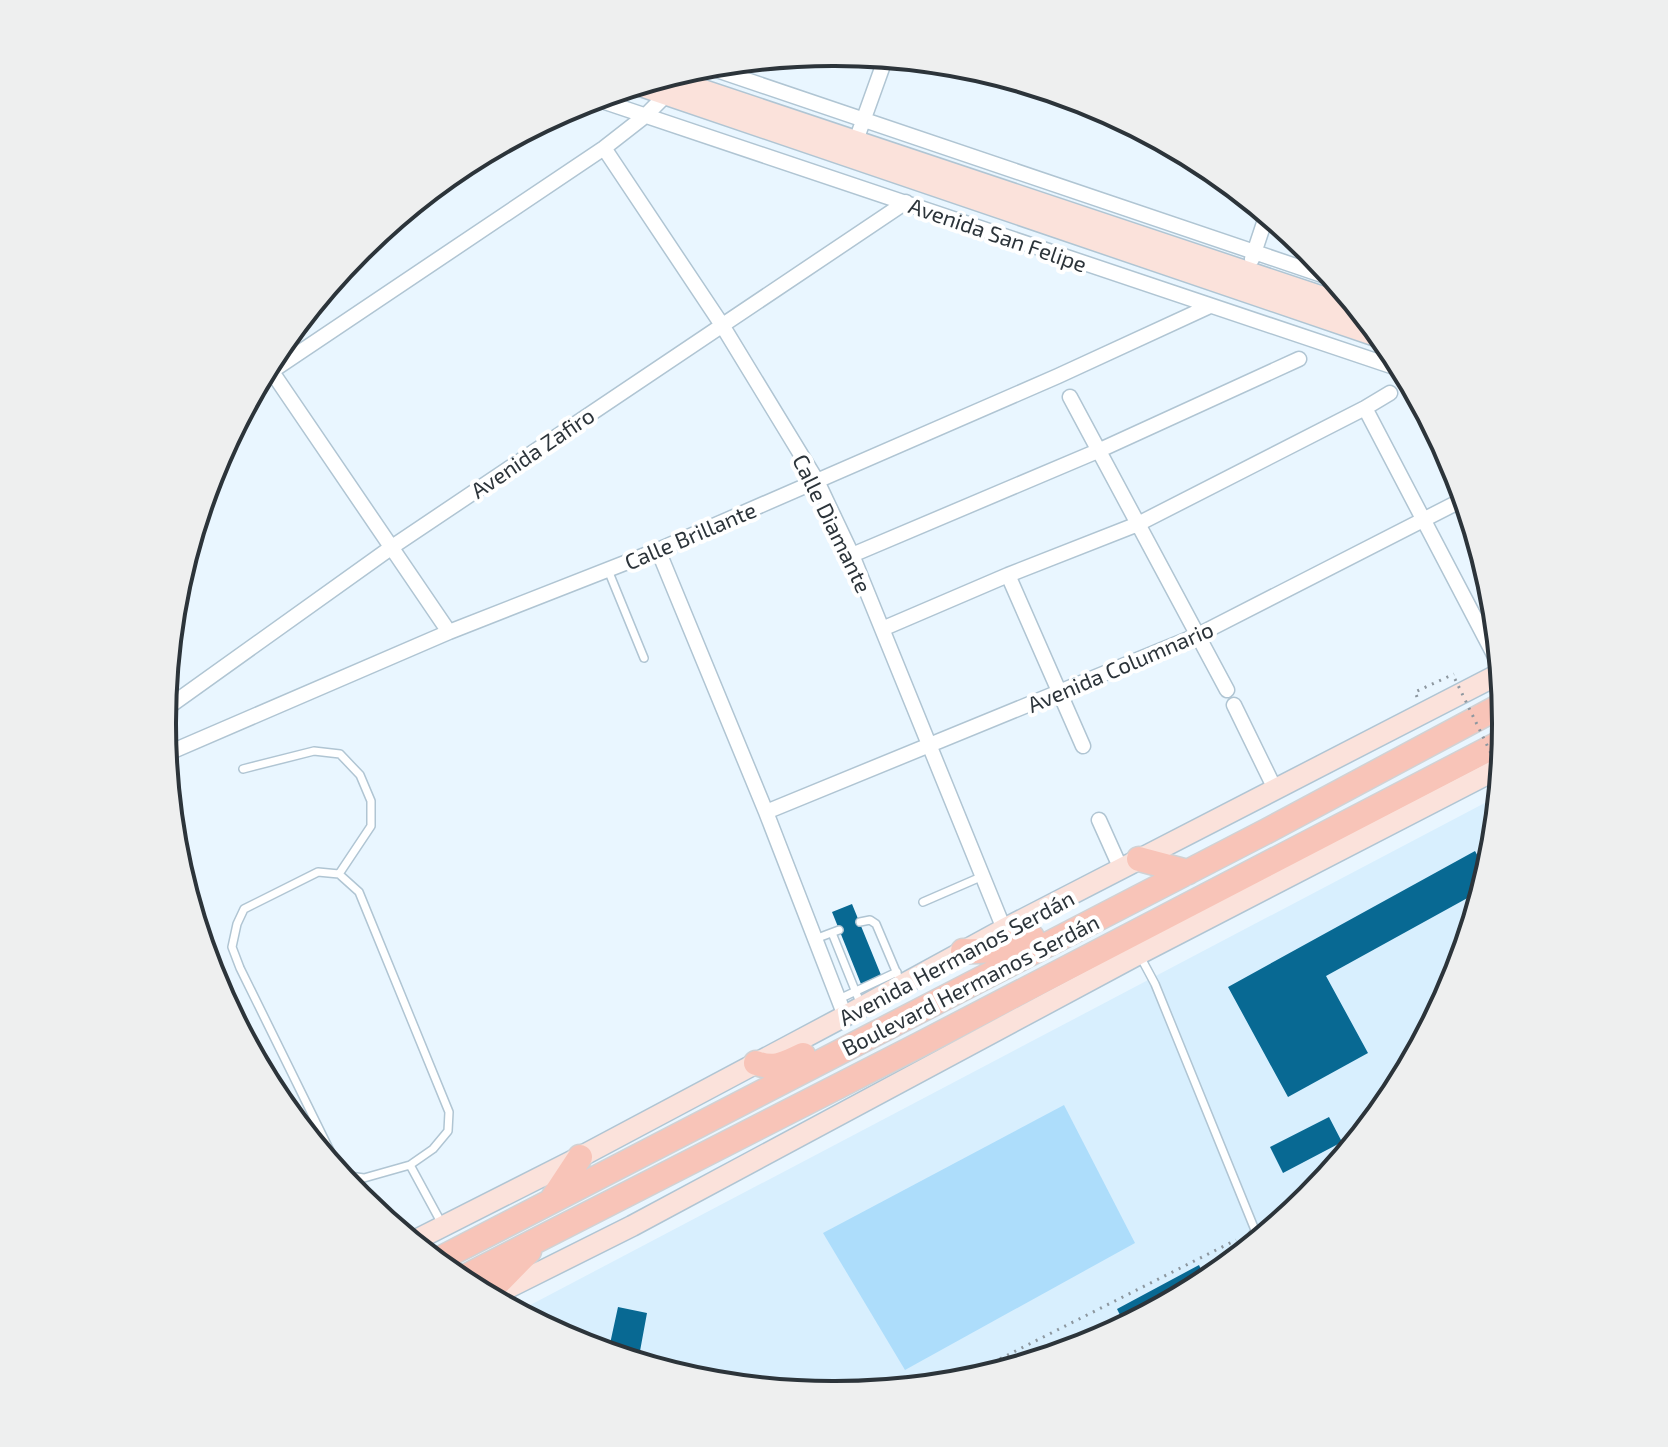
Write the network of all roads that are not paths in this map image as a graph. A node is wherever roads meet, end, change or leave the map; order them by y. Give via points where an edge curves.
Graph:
1 (882, 68) edge
2 (731, 75) edge
3 (675, 86) edge
4 (667, 87) edge
5 (613, 105) edge
6 (645, 116) junction
7 (863, 119) junction
8 (604, 148) junction
9 (853, 149) junction
10 (906, 202) junction
11 (1263, 225) edge
12 (1254, 252) junction
13 (1305, 266) edge
14 (1244, 282) junction
15 (1340, 305) edge
16 (1210, 306) junction
17 (722, 325) junction
18 (1360, 329) edge
19 (286, 359) edge
20 (1299, 359) dead end
21 (1384, 364) edge
22 (273, 381) edge
23 (1390, 393) dead end
24 (1070, 397) dead end
25 (1365, 408) junction
26 (1100, 450) junction
27 (817, 481) junction
28 (1454, 504) edge
29 (1424, 520) junction
30 (1138, 524) junction
31 (392, 547) junction
32 (658, 550) junction
33 (852, 555) junction
34 (608, 570) junction
35 (1008, 575) junction
36 (882, 629) junction
37 (449, 632) junction
38 (1198, 635) junction
39 (1486, 639) edge
40 (644, 658) dead end
41 (1490, 679) edge
42 (1227, 690) dead end
43 (1058, 693) junction
44 (177, 695) edge
45 (1234, 705) dead end
46 (1491, 711) edge
47 (930, 745) junction
48 (1083, 746) dead end
49 (1491, 748) edge
50 (177, 749) edge
51 (243, 769) dead end
52 (1489, 773) edge
53 (1275, 789) junction
54 (766, 812) junction
55 (1099, 820) dead end
56 (1130, 864) junction
57 (1188, 872) junction
58 (339, 874) junction
59 (983, 876) junction
60 (923, 902) dead end
61 (860, 922) dead end
62 (1004, 929) junction
63 (1069, 933) junction
64 (815, 939) junction
65 (963, 951) junction
66 (1139, 954) junction
67 (899, 979) junction
68 (851, 1003) junction
69 (868, 1037) junction
70 (756, 1063) junction
71 (323, 1137) edge
72 (580, 1157) junction
73 (410, 1165) junction
74 (359, 1177) edge
75 (551, 1201) junction
76 (443, 1226) junction
77 (1254, 1229) edge
78 (423, 1236) edge
79 (541, 1238) junction
80 (448, 1255) edge
81 (473, 1273) edge
82 (496, 1287) edge
83 (500, 1290) edge

1 - 7 street
2 - 7 street
3 - 9 main road, Avenida San Felipe
4 - 6 street
5 - 6 street, Avenida San Felipe
6 - 8 street
6 - 10 street, Avenida San Felipe
7 - 9 street
7 - 12 street
8 - 17 street, Calle Diamante
8 - 19 street
9 - 14 main road, Avenida San Felipe
10 - 16 street, Avenida San Felipe
10 - 17 street, Avenida Zafiro
11 - 12 street
12 - 13 street
12 - 14 street
14 - 15 main road, Avenida San Felipe
14 - 18 main road, Avenida San Felipe
16 - 21 street, Avenida San Felipe
16 - 27 street, Calle Brillante
17 - 27 street, Calle Diamante
17 - 31 street, Avenida Zafiro
20 - 26 street
22 - 31 street
23 - 25 street
24 - 26 street
25 - 29 street
25 - 30 street
26 - 30 street
26 - 33 street
27 - 32 street, Calle Brillante
27 - 33 street, Calle Diamante
28 - 29 street, Avenida Columnario
29 - 38 street, Avenida Columnario
29 - 39 street
30 - 35 street
30 - 38 street
31 - 37 street
31 - 44 street, Avenida Zafiro
32 - 34 street, Calle Brillante
32 - 54 street
33 - 36 street, Calle Diamante
34 - 37 street, Calle Brillante
34 - 40 lane
35 - 36 street
35 - 43 street
36 - 47 street, Calle Diamante
37 - 50 street, Calle Brillante
38 - 42 street
38 - 43 street, Avenida Columnario
41 - 53 main road, Avenida Hermanos Serdán
43 - 47 street, Avenida Columnario
43 - 48 street
45 - 53 street
46 - 57 main road, Boulevard Hermanos Serdán
47 - 54 street, Avenida Columnario
47 - 59 street, Calle Diamante
49 - 79 main road, Boulevard Hermanos Serdán
51 - 58 lane via 314,751 340,754 360,775 371,801 371,826
52 - 66 main road
53 - 56 main road, Avenida Hermanos Serdán
54 - 64 street
55 - 56 street
56 - 57 main road
56 - 62 main road, Avenida Hermanos Serdán
57 - 63 main road, Boulevard Hermanos Serdán
58 - 71 lane via 318,872 244,909 232,947
58 - 73 lane via 359,892 449,1112 448,1131
59 - 60 lane
59 - 62 street, Calle Diamante
61 - 67 lane via 874,921
62 - 65 main road, Avenida Hermanos Serdán
63 - 65 main road via 1048,932 1000,950
63 - 69 main road, Boulevard Hermanos Serdán
64 - 68 street
64 - 68 lane via 836,932
65 - 67 main road, Avenida Hermanos Serdán
66 - 77 lane
66 - 83 main road via 632,1226
67 - 68 main road, Avenida Hermanos Serdán
68 - 70 main road, Avenida Hermanos Serdán
69 - 70 main road via 843,1036 779,1066
69 - 75 main road, Boulevard Hermanos Serdán
70 - 72 main road, Avenida Hermanos Serdán
72 - 75 main road
72 - 76 main road, Avenida Hermanos Serdán
73 - 74 lane
73 - 76 lane
75 - 80 main road, Boulevard Hermanos Serdán
76 - 78 main road, Avenida Hermanos Serdán
79 - 81 main road, Boulevard Hermanos Serdán
79 - 82 main road

